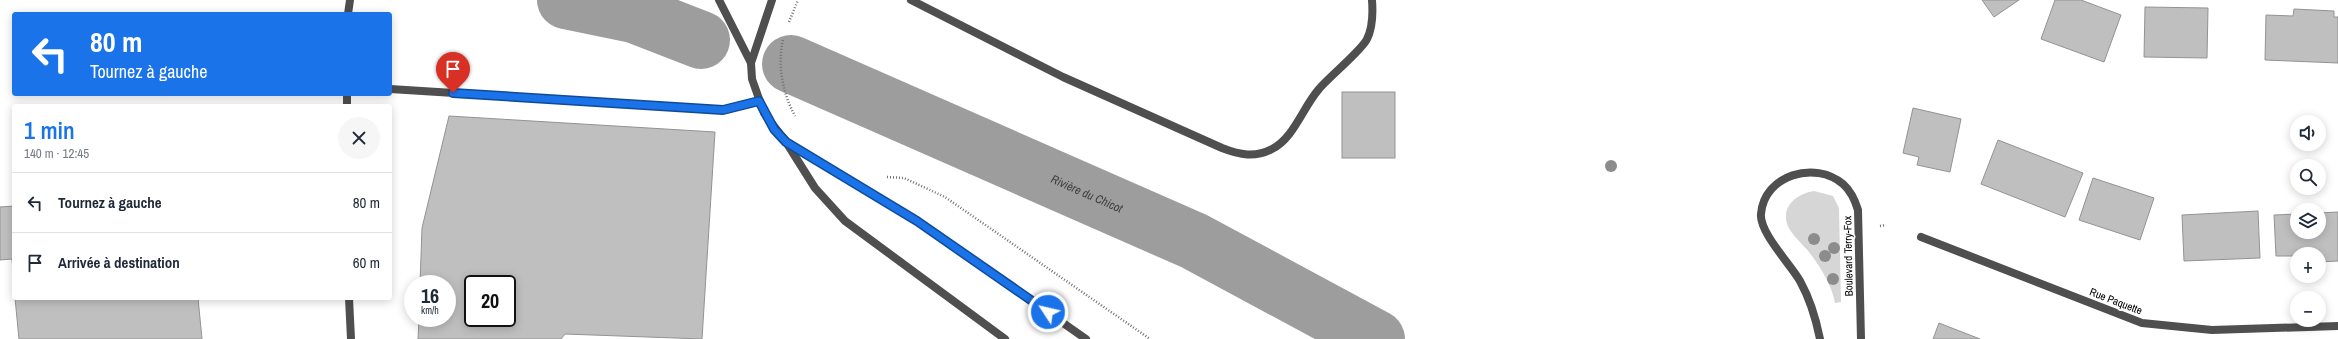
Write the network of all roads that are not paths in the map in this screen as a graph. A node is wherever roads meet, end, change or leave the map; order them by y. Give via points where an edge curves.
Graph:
1 (350, 0) edge
2 (719, 0) edge
3 (772, 0) edge
4 (911, 0) edge
5 (1372, 0) edge
6 (348, 12) edge
7 (751, 63) junction
8 (392, 89) edge
9 (759, 101) junction
10 (786, 142) junction
11 (1921, 237) dead end
12 (350, 300) edge
13 (2338, 326) edge
14 (351, 339) edge
15 (1005, 339) edge
16 (1086, 339) edge
17 (1820, 339) edge
18 (1861, 339) edge

1 - 6 street
2 - 7 street
3 - 7 street
4 - 5 street via 1070,80 1222,148 1239,154 1256,155 1272,149 1283,141 1318,90 1367,41 1373,16
7 - 9 street via 752,79
8 - 9 street via 723,110
9 - 10 street via 774,129
10 - 15 street via 815,188 845,221
10 - 16 street via 917,221
11 - 13 street, Rue Paquette via 2142,323 2212,330
12 - 14 street
17 - 18 street, Boulevard Terry-Fox via 1807,294 1763,226 1760,215 1763,202 1770,190 1786,177 1806,172 1832,176 1843,184 1853,195 1858,210

